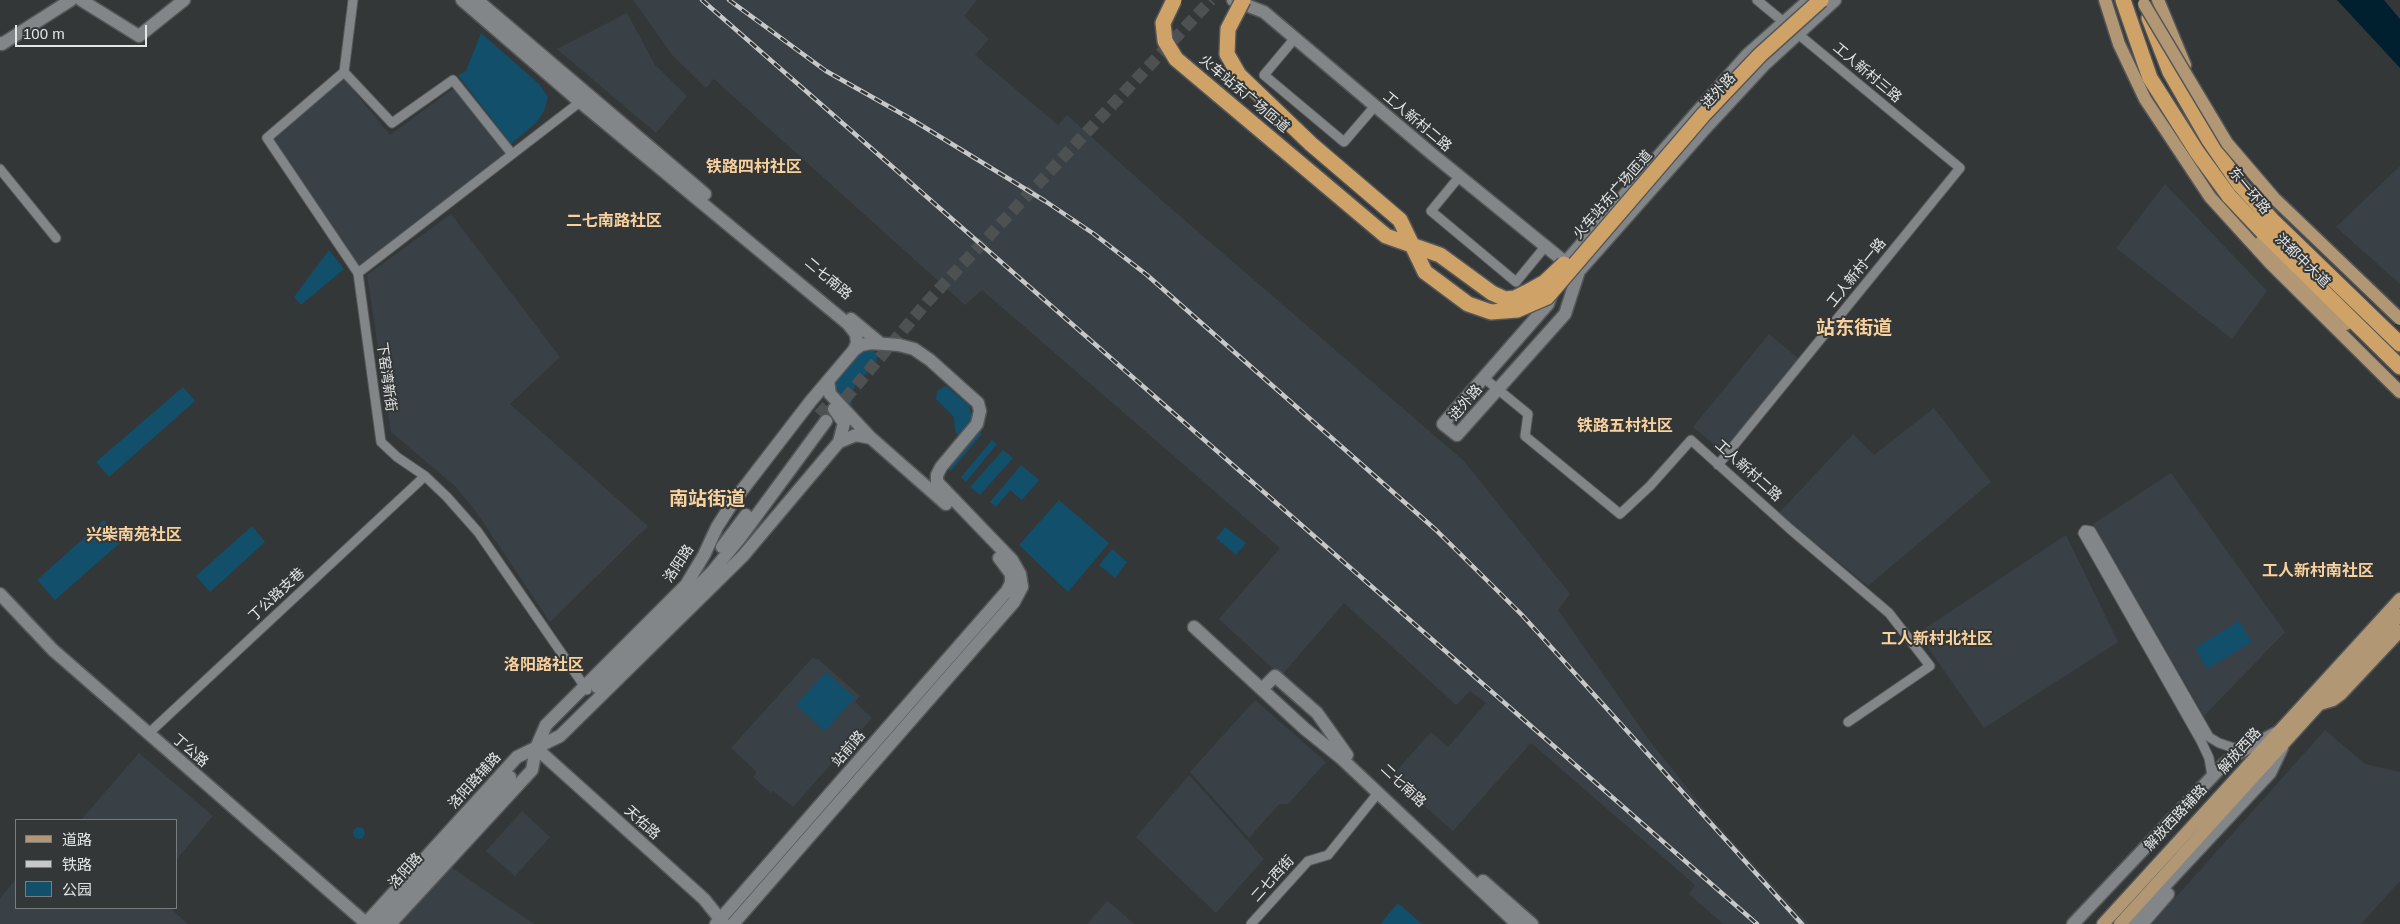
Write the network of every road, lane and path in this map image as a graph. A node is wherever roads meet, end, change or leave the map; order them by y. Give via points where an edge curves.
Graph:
1 (71, 0) edge
2 (81, 0) edge
3 (184, 0) edge
4 (353, 0) edge
5 (462, 0) edge
6 (477, 0) edge
7 (1174, 0) edge
8 (1234, 0) edge
9 (1243, 0) edge
10 (1757, 0) edge
11 (1809, 0) edge
12 (1821, 0) edge
13 (1835, 0) edge
14 (2105, 0) edge
15 (2112, 0) edge
16 (2124, 0) edge
17 (2148, 1) edge
18 (1784, 22) junction
19 (1798, 34) junction
20 (1295, 38) junction
21 (0, 43) edge
22 (344, 72) junction
23 (580, 102) junction
24 (1375, 106) junction
25 (512, 154) junction
26 (1960, 168) joint
27 (0, 169) edge
28 (1459, 177) junction
29 (56, 238) dead end
30 (1414, 246) junction
31 (1544, 248) junction
32 (1564, 264) junction
33 (1579, 271) junction
34 (358, 273) junction
35 (2400, 319) edge
36 (2400, 325) edge
37 (880, 343) junction
38 (2400, 344) edge
39 (854, 350) junction
40 (2400, 367) edge
41 (2400, 375) edge
42 (1484, 378) junction
43 (828, 381) junction
44 (1498, 390) junction
45 (2400, 392) edge
46 (810, 402) junction
47 (871, 438) junction
48 (839, 442) junction
49 (1718, 465) junction
50 (425, 476) junction
51 (0, 594) edge
52 (1009, 598) junction
53 (2400, 599) edge
54 (2400, 615) edge
55 (1194, 627) dead end
56 (2400, 631) edge
57 (586, 688) junction
58 (1263, 688) junction
59 (2318, 705) junction
60 (1848, 722) dead end
61 (148, 734) junction
62 (2282, 736) junction
63 (536, 748) junction
64 (2212, 776) junction
65 (1378, 792) junction
66 (720, 922) edge
67 (369, 924) edge
68 (390, 924) edge
69 (733, 924) edge
70 (1251, 924) edge
71 (1517, 924) edge
72 (1532, 924) edge
73 (2073, 924) edge
74 (2096, 924) edge
75 (2103, 924) edge
76 (2120, 924) edge
77 (2129, 924) edge
78 (2142, 924) edge

1 - 21 main road
2 - 3 main road via 139,36
4 - 22 street
5 - 23 main road, 二七南路
6 - 37 main road, 二七南路
7 - 30 highway, 火车站东广场匝道, bridge via 1163,23 1165,42 1176,59 1386,236
8 - 20 main road, 工人新村二路 via 1264,12
9 - 30 highway, 火车站东广场匝道, bridge via 1228,29 1226,54 1239,76 1311,144 1400,220
10 - 18 street, 工人新村三路
11 - 18 main road, 进外路
12 - 30 highway, 火车站东广场匝道, bridge via 1760,55 1704,114 1547,296 1508,311 1491,312 1468,304 1425,272
13 - 19 main road, 进外路
14 - 45 main road via 2119,44 2146,99 2210,197 2270,263
15 - 41 main road, 洪都中大道 via 2133,59 2196,169 2214,193
16 - 40 highway, 东一环路 via 2150,78 2229,196
17 - 35 main road, bridge via 2227,143 2274,198
17 - 36 main road, 洪都中大道 via 2212,127 2242,169 2276,207
17 - 38 highway, 东一环路, bridge via 2170,72 2209,140 2240,185
18 - 19 street, 工人新村三路
18 - 32 main road, 进外路 via 1747,55
19 - 26 street, 工人新村三路
19 - 33 main road, 进外路 via 1765,64 1702,132
20 - 24 main road, 工人新村二路
20 - 24 street via 1264,75 1344,142
22 - 25 street via 392,123 453,80
22 - 34 street via 267,138
23 - 25 street
23 - 39 main road, 二七南路 via 848,324 857,338
24 - 28 main road, 工人新村二路
25 - 34 street
26 - 49 street, 工人新村一路
27 - 29 street
28 - 31 main road, 工人新村二路
28 - 31 street via 1431,211 1516,282
30 - 32 highway, 火车站东广场匝道, bridge via 1440,256 1505,300 1533,289
31 - 32 main road, 工人新村二路
32 - 33 main road, 工人新村二路
32 - 42 main road, 进外路 via 1548,304
33 - 44 main road, 进外路 via 1565,314
34 - 50 street, 下窑湾新街 via 382,442
37 - 39 main road via 865,344
37 - 52 main road via 900,345 919,352 978,403 977,424 941,468 937,478 942,489 1017,566 1022,587
39 - 43 main road
42 - 44 street, 工人新村二路
42 - 44 main road, 进外路 via 1443,424 1457,435
43 - 46 main road, 洛阳路
43 - 47 main road via 830,394
44 - 49 street, 工人新村二路 via 1528,414 1525,436 1620,514 1692,440
46 - 48 main road via 815,399 823,401 843,418 844,428
46 - 57 main road, 洛阳路 via 717,527 686,586
47 - 48 main road via 856,435
47 - 52 main road via 965,521 1001,560 1011,576
48 - 63 main road via 743,556 560,736
49 - 60 street, 工人新村二路 via 1889,613 1930,666
50 - 57 street, 下窑湾新街 via 478,532
50 - 61 street, 丁公路支巷
51 - 61 main road, 丁公路 via 45,642
52 - 66 main road, 站前路
52 - 69 main road, 站前路
53 - 62 main road, 解放西路
54 - 59 main road, 解放西路
55 - 58 main road, 二七南路
56 - 59 main road via 2341,694
57 - 63 main road, 洛阳路 via 549,727
57 - 63 main road, 洛阳路 via 706,569 823,418 740,538 712,572
58 - 65 main road, 二七南路
58 - 72 main road, 二七南路 via 1276,676 1317,713 1342,750
59 - 62 main road, 解放西路
61 - 67 main road, 丁公路
62 - 64 main road via 2237,754
62 - 64 street via 2234,748 2219,744 2209,736 2091,531 2085,530 2083,533 2201,741 2209,758
62 - 74 main road, 解放西路辅路
62 - 75 main road, 解放西路
62 - 76 main road, 解放西路
62 - 77 main road via 2270,773
62 - 78 main road via 2277,778
63 - 66 main road, 天佑路 via 704,899
63 - 67 main road, 洛阳路辅路 via 517,756
63 - 68 main road via 532,770
64 - 73 main road
65 - 70 street, 二七西街 via 1328,855 1308,861
65 - 71 main road, 二七南路

